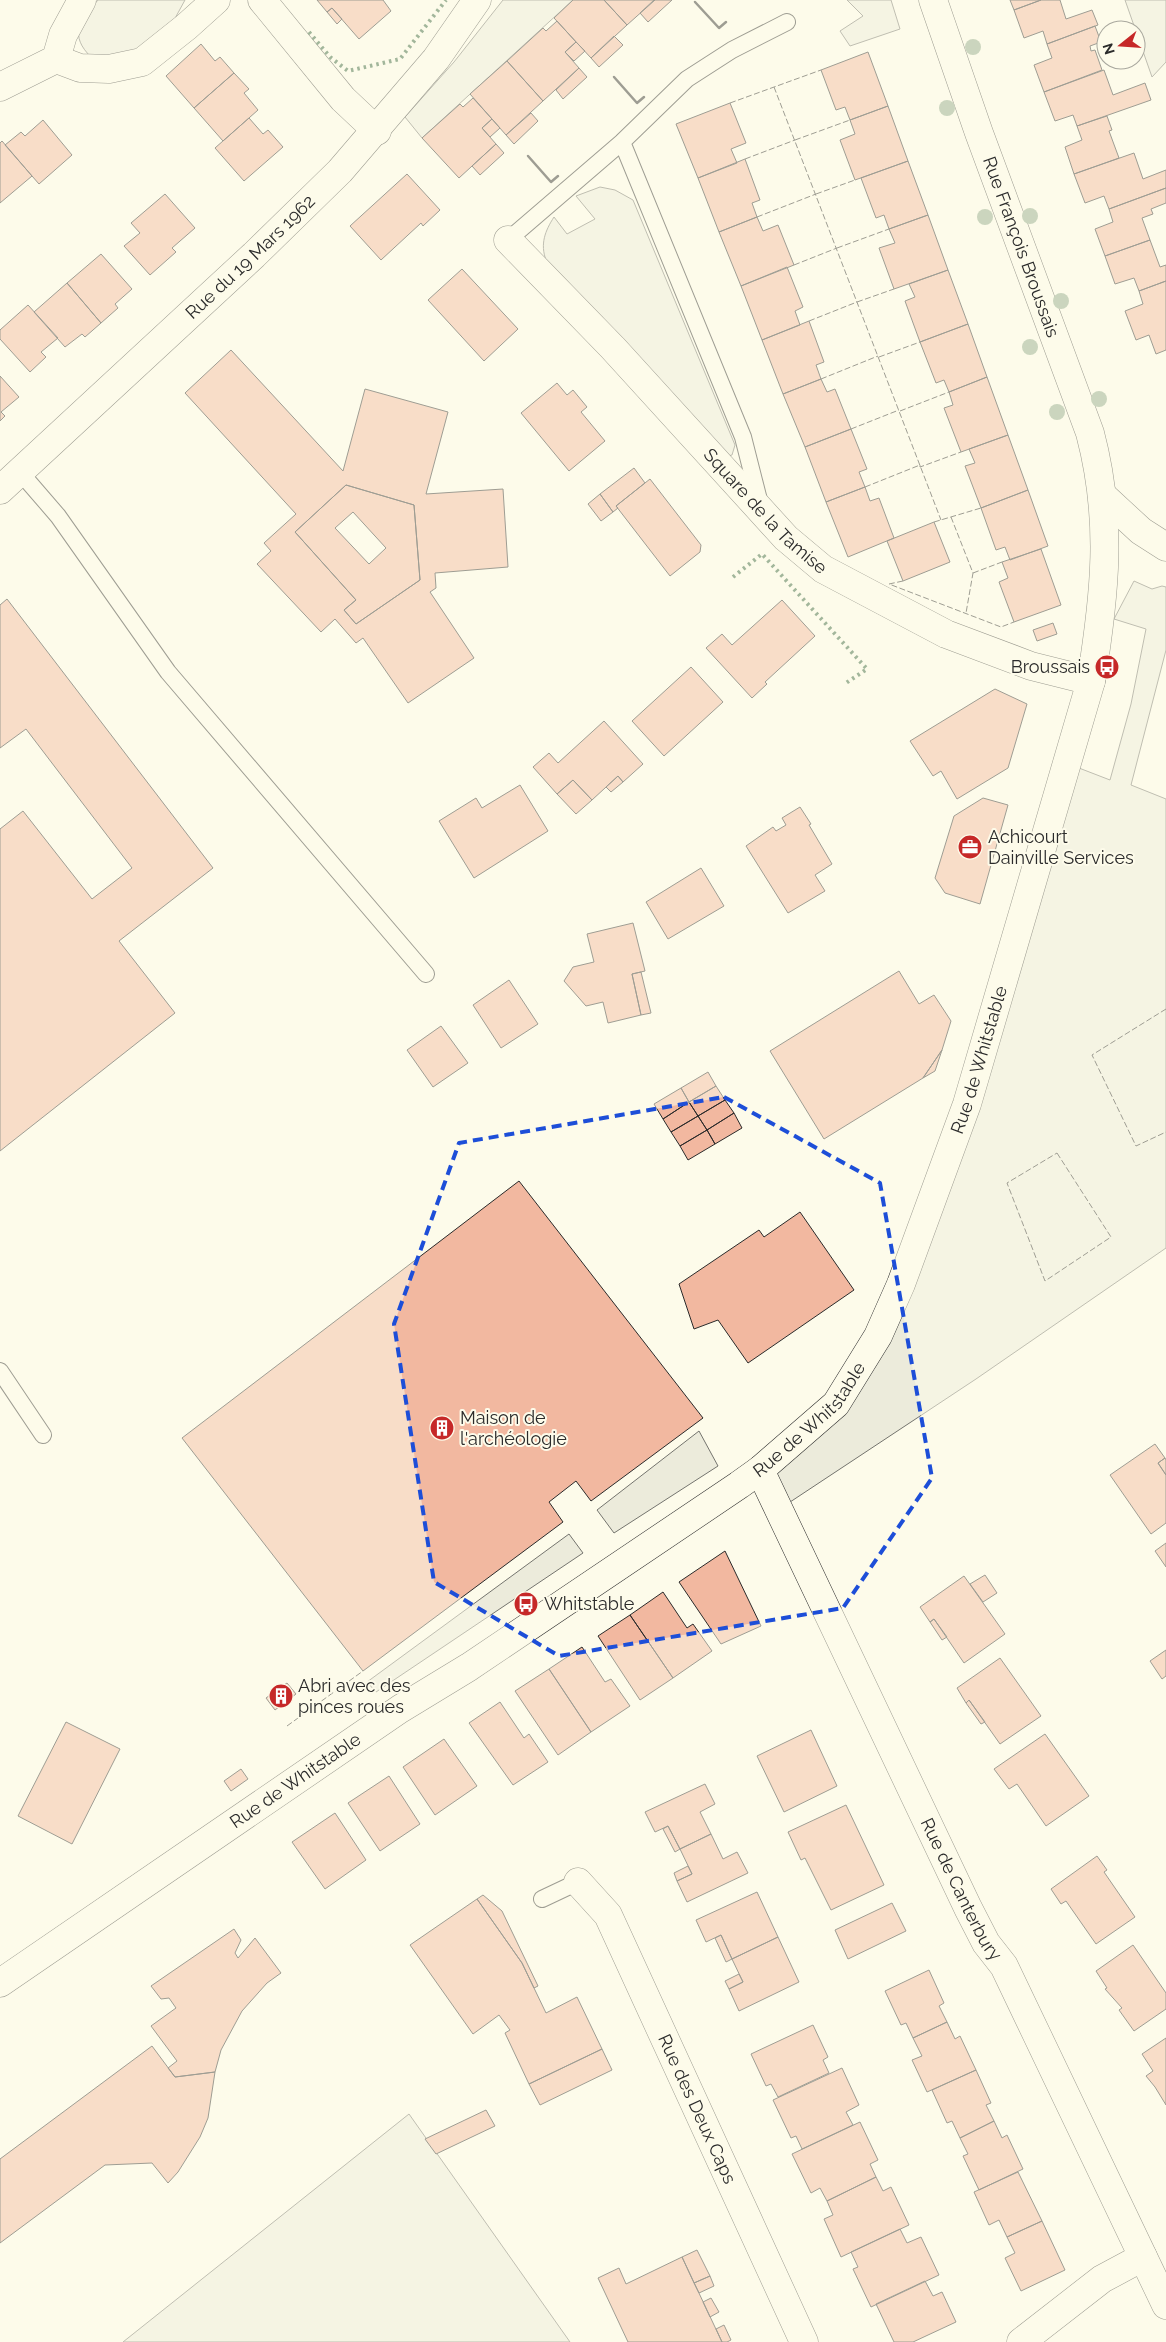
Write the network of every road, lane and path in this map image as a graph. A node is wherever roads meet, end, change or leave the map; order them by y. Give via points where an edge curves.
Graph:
1 (82, 0) edge
2 (216, 0) edge
3 (262, 0) edge
4 (476, 0) edge
5 (933, 0) edge
6 (788, 22) dead end
7 (56, 59) junction
8 (0, 87) edge
9 (376, 131) junction
10 (622, 142) junction
11 (508, 240) joint
12 (20, 472) junction
13 (0, 490) edge
14 (1102, 495) junction
15 (762, 510) junction
16 (1166, 547) edge
17 (1091, 681) junction
18 (426, 974) dead end
19 (0, 1372) edge
20 (43, 1435) dead end
21 (760, 1470) junction
22 (578, 1882) joint
23 (542, 1900) dead end
24 (0, 1983) edge
25 (1143, 2258) junction
26 (1166, 2305) edge
27 (804, 2342) edge
28 (1021, 2342) edge

1 - 7 street via 63,35
2 - 7 street via 142,62 109,69 80,68
3 - 9 street via 343,100
4 - 9 street, Rue du 19 Mars 1962 via 436,59
5 - 14 street, Rue François Broussais via 1090,433
6 - 10 lane via 732,50 688,79
7 - 8 street
9 - 12 street, Rue du 19 Mars 1962 via 254,255
10 - 11 lane
10 - 15 lane via 743,437
11 - 15 street, Square de la Tamise
12 - 13 street, Rue du 19 Mars 1962
12 - 18 lane via 58,516 168,672
14 - 16 street via 1141,532
14 - 17 street, Rue de Whitstable via 1106,549 1101,616
15 - 17 street, Square de la Tamise via 786,538 823,569 946,634 1031,666
17 - 21 street, Rue de Whitstable via 967,1104 901,1284 878,1336 836,1404
19 - 20 lane
21 - 24 street, Rue de Whitstable via 470,1667 400,1709
21 - 25 street, Rue de Canterbury via 968,1908 986,1943 1004,1966
22 - 23 lane
22 - 27 street, Rue des Deux Caps via 608,1915
25 - 26 street, Rue de Canterbury
25 - 28 street via 1102,2279

